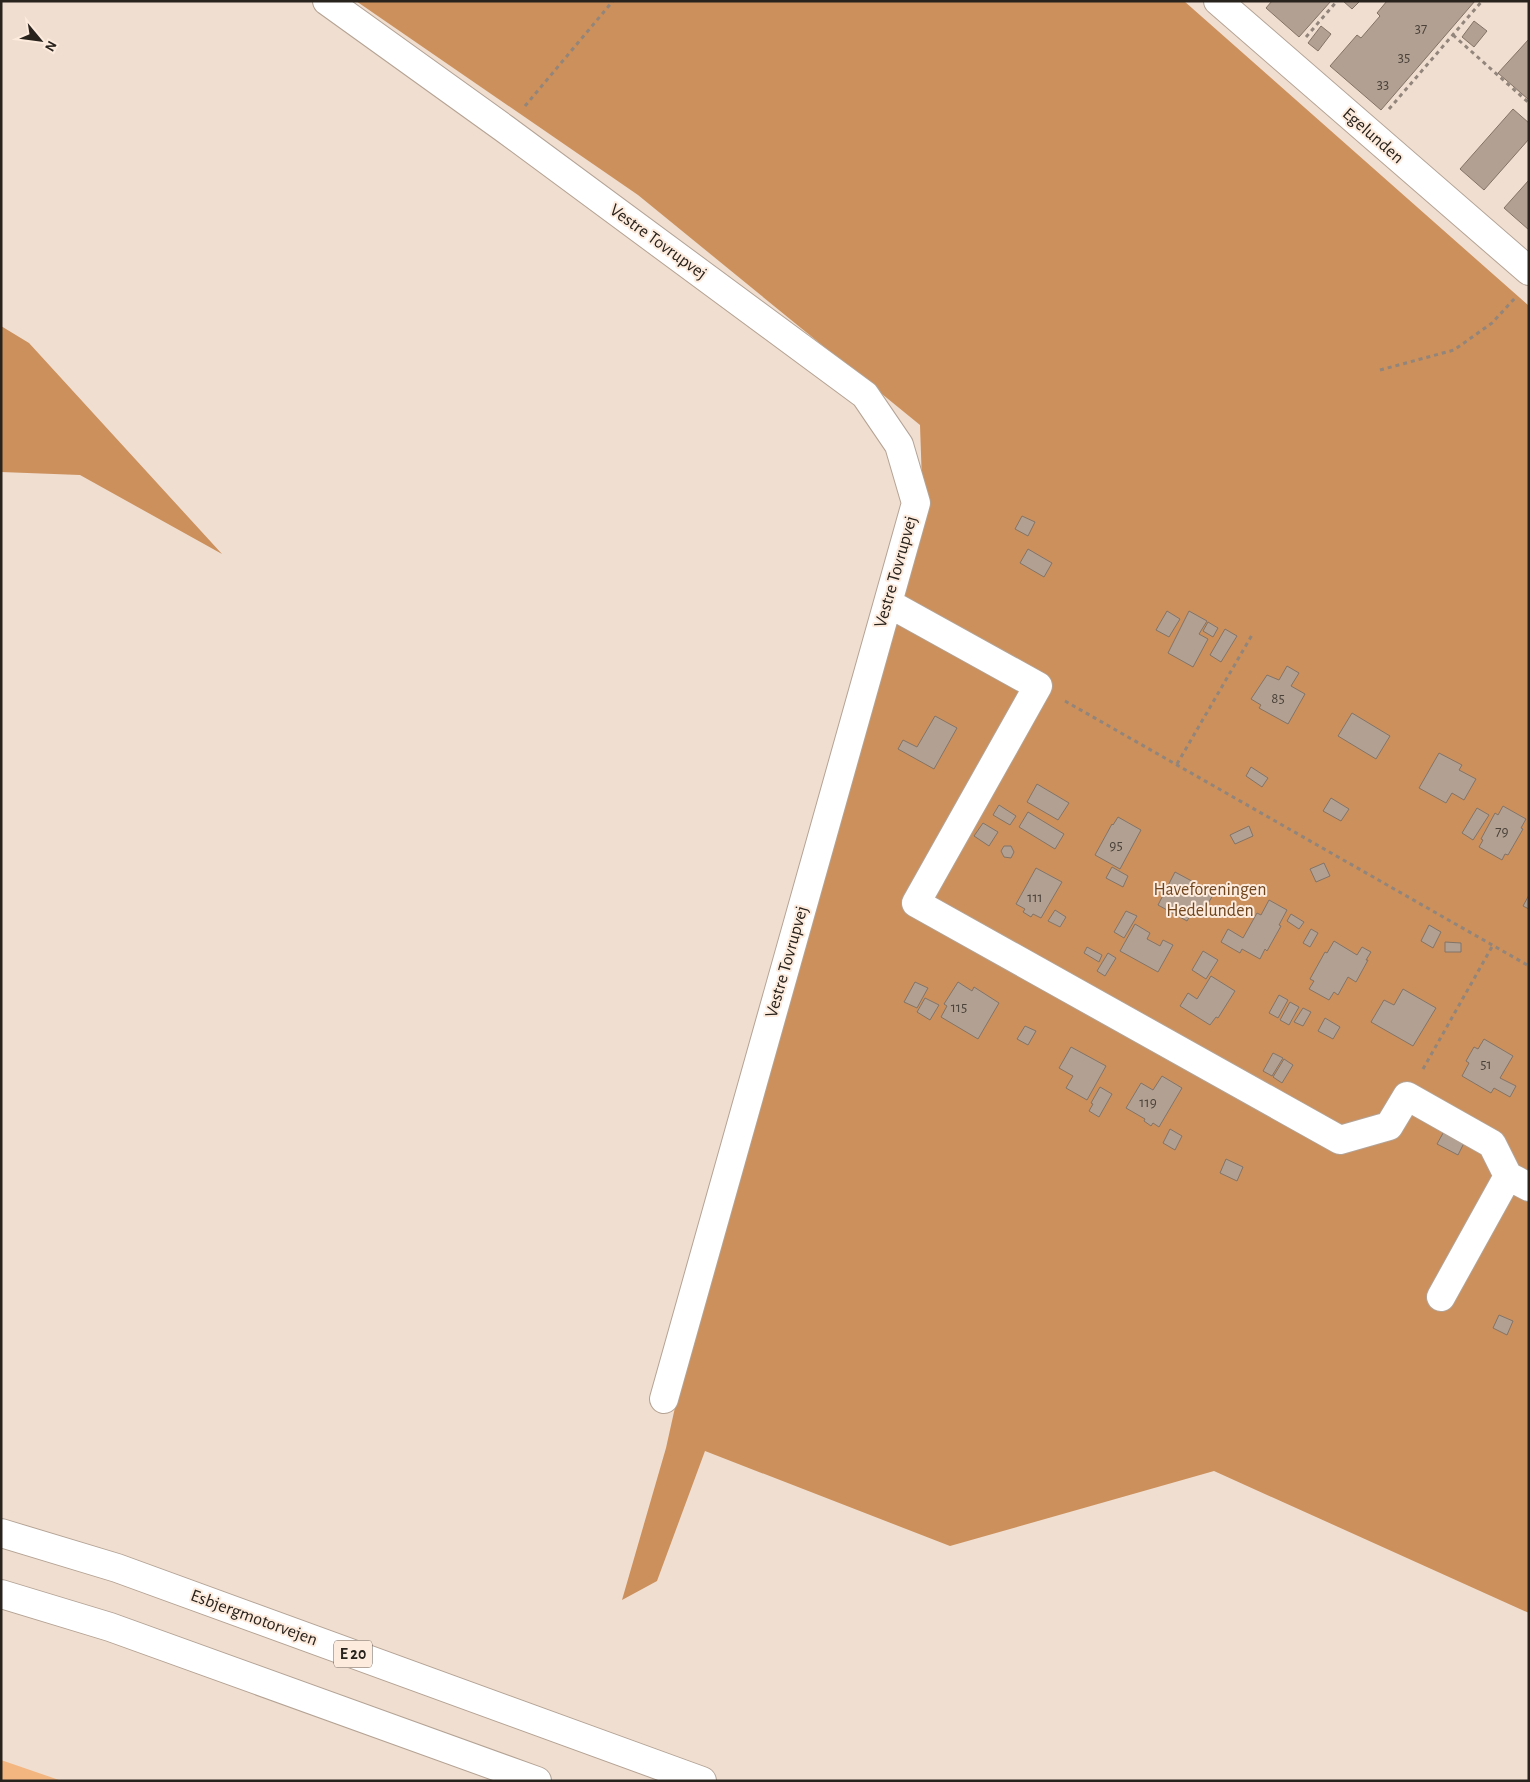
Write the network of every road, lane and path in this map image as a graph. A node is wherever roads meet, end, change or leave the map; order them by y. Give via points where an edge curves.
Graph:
1 (327, 1) edge
2 (613, 1) edge
3 (1218, 1) edge
4 (1337, 1) edge
5 (1482, 1) edge
6 (1453, 35) junction
7 (1286, 60) junction
8 (1529, 103) edge
9 (505, 129) junction
10 (1369, 132) junction
11 (1529, 271) edge
12 (1516, 296) dead end
13 (1380, 370) dead end
14 (888, 603) junction
15 (1252, 635) dead end
16 (1038, 686) junction
17 (1177, 764) junction
18 (1493, 946) junction
19 (1529, 966) edge
20 (1407, 1096) junction
21 (1519, 1182) edge
22 (1441, 1297) dead end
23 (664, 1399) dead end
24 (1, 1533) edge
25 (1, 1594) edge
26 (537, 1781) edge
27 (702, 1781) edge

1 - 9 main road, Vestre Tovrupvej
2 - 9 path
3 - 7 main road, Egelunden
4 - 7 path
5 - 6 path
6 - 8 path
6 - 10 path
7 - 10 main road, Egelunden
9 - 14 main road, Vestre Tovrupvej via 865,395 899,445 916,503
10 - 11 main road, Egelunden
12 - 13 path via 1492,322 1454,350
14 - 16 main road
14 - 23 main road, Vestre Tovrupvej
15 - 17 path
16 - 17 path
16 - 20 main road via 916,903 1340,1140 1388,1126
17 - 18 path
18 - 19 path
18 - 20 path
20 - 21 main road via 1492,1144
21 - 22 main road
24 - 27 main road, Esbjergmotorvejen / E 20 via 117,1568
25 - 26 main road via 110,1628

